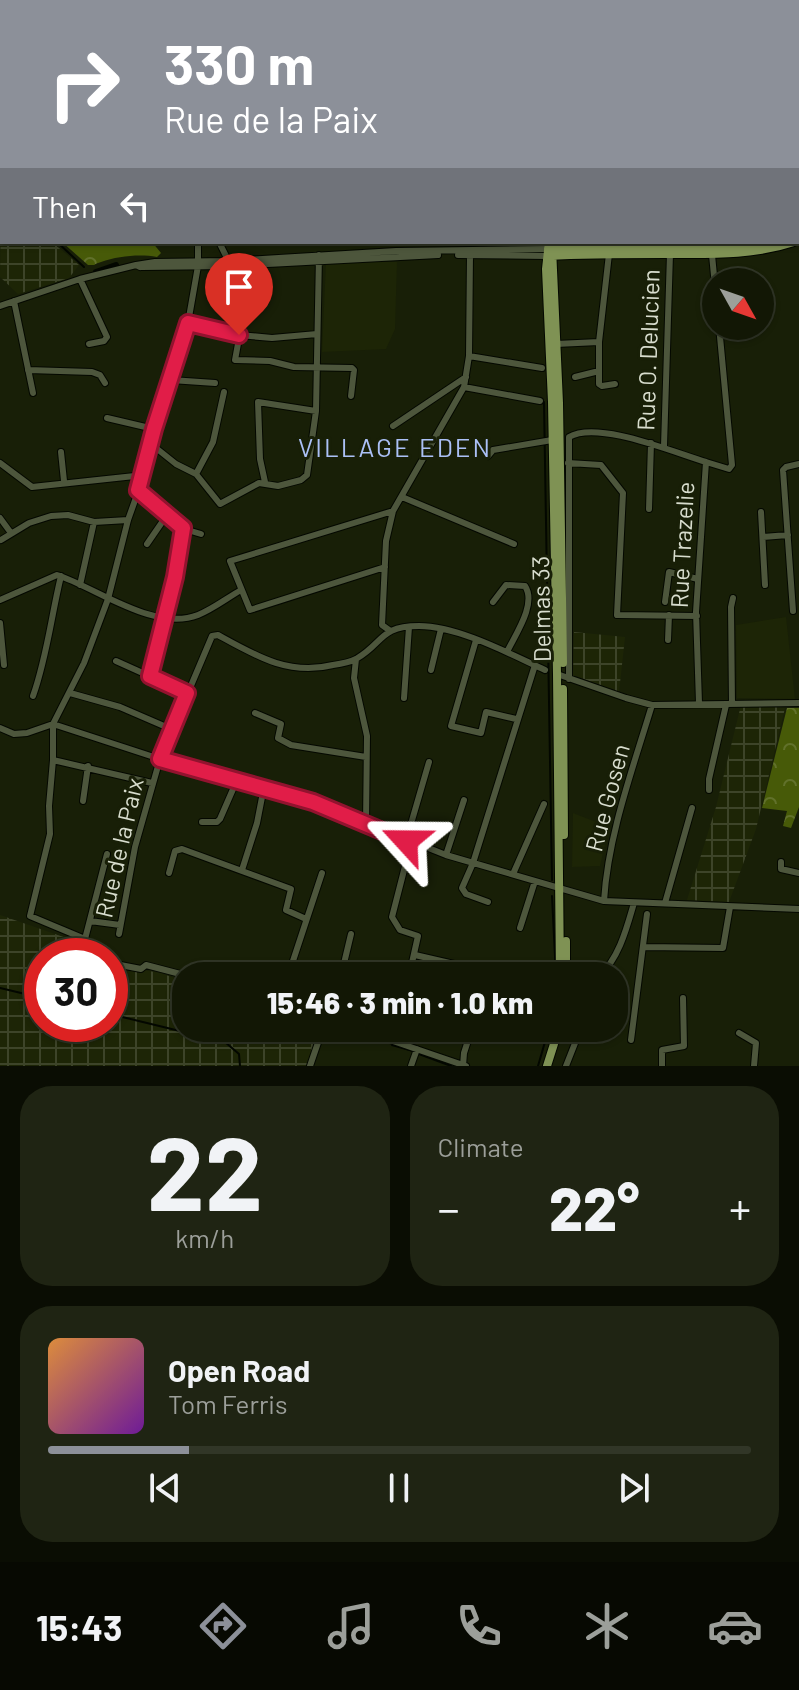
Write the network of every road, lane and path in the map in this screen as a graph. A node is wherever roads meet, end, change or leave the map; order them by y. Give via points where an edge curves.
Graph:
1 (198, 244) edge
2 (220, 244) edge
3 (727, 244) edge
4 (768, 244) edge
5 (576, 245) edge
6 (670, 248) edge
7 (549, 249) edge
8 (470, 254) junction
9 (609, 254) junction
10 (712, 255) junction
11 (319, 257) junction
12 (229, 263) junction
13 (197, 264) junction
14 (713, 268) edge
15 (80, 279) junction
16 (249, 284) dead end
17 (14, 301) junction
18 (0, 306) edge
19 (188, 323) junction
20 (317, 334) junction
21 (239, 335) junction
22 (720, 340) edge
23 (599, 342) junction
24 (89, 344) dead end
25 (556, 344) junction
26 (469, 356) junction
27 (318, 366) junction
28 (542, 368) dead end
29 (28, 370) junction
30 (599, 371) junction
31 (466, 377) junction
32 (575, 377) dead end
33 (171, 380) junction
34 (105, 383) dead end
35 (215, 383) dead end
36 (615, 384) dead end
37 (464, 387) junction
38 (224, 392) dead end
39 (33, 393) dead end
40 (351, 396) dead end
41 (540, 401) dead end
42 (316, 411) junction
43 (107, 418) dead end
44 (393, 426) dead end
45 (154, 429) junction
46 (552, 440) junction
47 (651, 443) junction
48 (151, 444) junction
49 (664, 446) junction
50 (61, 452) dead end
51 (488, 456) dead end
52 (706, 462) junction
53 (0, 463) edge
54 (568, 463) junction
55 (799, 464) edge
56 (196, 474) junction
57 (144, 475) junction
58 (64, 481) junction
59 (265, 482) junction
60 (138, 490) junction
61 (402, 497) junction
62 (649, 509) dead end
63 (393, 511) junction
64 (761, 512) dead end
65 (167, 515) junction
66 (0, 518) edge
67 (128, 520) junction
68 (94, 522) junction
69 (183, 528) junction
70 (11, 533) junction
71 (201, 534) dead end
72 (788, 535) junction
73 (763, 537) junction
74 (1, 540) edge
75 (147, 544) dead end
76 (514, 544) dead end
77 (385, 567) junction
78 (61, 576) junction
79 (698, 579) junction
80 (80, 585) junction
81 (765, 585) dead end
82 (241, 590) junction
83 (733, 598) dead end
84 (108, 599) junction
85 (0, 600) edge
86 (493, 602) dead end
87 (665, 602) dead end
88 (793, 611) dead end
89 (669, 615) junction
90 (697, 616) junction
91 (165, 617) junction
92 (0, 623) edge
93 (409, 627) junction
94 (441, 629) junction
95 (389, 630) junction
96 (476, 640) junction
97 (668, 640) dead end
98 (507, 652) junction
99 (356, 659) junction
100 (116, 661) dead end
101 (4, 665) dead end
102 (535, 665) junction
103 (431, 670) dead end
104 (545, 670) dead end
105 (150, 676) junction
106 (563, 677) junction
107 (70, 693) junction
108 (187, 693) junction
109 (33, 696) dead end
110 (404, 698) dead end
111 (699, 703) junction
112 (799, 703) edge
113 (729, 704) junction
114 (652, 705) junction
115 (255, 713) dead end
116 (516, 719) junction
117 (53, 724) junction
118 (0, 728) edge
119 (171, 729) junction
120 (366, 757) junction
121 (160, 759) junction
122 (53, 760) junction
123 (429, 762) dead end
124 (88, 766) junction
125 (237, 780) junction
126 (152, 783) junction
127 (264, 787) junction
128 (709, 790) dead end
129 (464, 800) dead end
130 (83, 801) dead end
131 (544, 804) dead end
132 (692, 808) dead end
133 (202, 822) dead end
134 (366, 824) junction
135 (408, 842) junction
136 (107, 854) dead end
137 (446, 855) junction
138 (781, 862) dead end
139 (473, 863) junction
140 (242, 870) junction
141 (169, 873) dead end
142 (322, 873) dead end
143 (799, 873) edge
144 (513, 874) junction
145 (535, 881) junction
146 (562, 890) junction
147 (604, 901) junction
148 (488, 902) dead end
149 (634, 903) junction
150 (665, 903) junction
151 (730, 907) junction
152 (799, 909) edge
153 (647, 914) dead end
154 (306, 919) junction
155 (90, 921) junction
156 (120, 925) junction
157 (520, 928) dead end
158 (119, 934) dead end
159 (351, 934) dead end
160 (83, 938) edge
161 (85, 938) edge
162 (644, 947) junction
163 (415, 955) junction
164 (292, 962) edge
165 (344, 962) edge
166 (413, 962) edge
167 (445, 962) edge
168 (563, 962) edge
169 (611, 962) edge
170 (128, 966) edge
171 (172, 972) edge
172 (683, 998) dead end
173 (739, 1033) dead end
174 (631, 1040) dead end
175 (318, 1042) edge
176 (398, 1042) edge
177 (468, 1042) edge
178 (552, 1042) edge
179 (575, 1042) edge
180 (417, 1049) junction
181 (310, 1066) edge
182 (411, 1066) edge
183 (464, 1066) edge
184 (545, 1066) edge
185 (566, 1066) edge
186 (662, 1066) edge
187 (754, 1066) edge

1 - 13 street
2 - 12 street
3 - 4 main road
3 - 6 main road
4 - 10 main road
5 - 6 main road
5 - 7 main road
6 - 9 main road
6 - 10 main road
6 - 49 street, Rue O. Delucien
7 - 8 street
7 - 9 main road
7 - 25 main road, Delmas 33
7 - 46 main road, Delmas 33
8 - 11 street via 416,251
8 - 26 street
9 - 23 street
10 - 14 street
11 - 12 street
11 - 20 street
12 - 13 street
13 - 15 street via 136,265
13 - 19 street
15 - 17 street
15 - 24 street via 107,337
16 - 21 street
17 - 18 street
17 - 29 street
19 - 21 street
19 - 33 street
20 - 21 street
20 - 27 street
21 - 27 street via 235,360
22 - 52 street, Rue Trazelie via 732,465 725,470
23 - 25 street
23 - 30 street
25 - 106 main road, Delmas 33
26 - 28 street
26 - 31 street
27 - 40 street via 354,369
27 - 42 street
29 - 34 street via 92,372
29 - 39 street
30 - 32 street
30 - 36 street via 600,385
31 - 37 street
31 - 44 street
33 - 35 street
33 - 45 street
37 - 41 street
37 - 61 street
38 - 56 street via 213,442
42 - 59 street via 307,475 278,486
42 - 59 street via 258,402
43 - 45 street
45 - 48 street
46 - 51 street via 493,450
46 - 106 main road, Delmas 33
47 - 49 street
47 - 54 street via 573,434 567,443
47 - 62 street
48 - 56 street
48 - 57 street
49 - 52 street
50 - 58 street
52 - 79 street, Rue Trazelie
53 - 58 street via 28,486
54 - 89 street via 601,465 623,493 616,613
54 - 106 street
55 - 72 street via 784,468
56 - 59 street via 220,504
57 - 58 street
57 - 60 street
60 - 65 street
60 - 67 street
61 - 63 street
61 - 76 street
63 - 77 street
63 - 82 street via 230,561
64 - 73 street
65 - 69 street
65 - 75 street
66 - 70 street
67 - 68 street
67 - 84 street
68 - 70 street via 51,516
68 - 80 street
69 - 71 street
69 - 91 street
70 - 74 street
72 - 73 street
72 - 88 street
73 - 81 street
77 - 82 street via 250,610
77 - 95 street via 382,625
78 - 80 street
78 - 85 street
78 - 109 street
79 - 87 street via 669,572
79 - 90 street, Rue Trazelie
80 - 84 street
82 - 91 street via 198,615
83 - 113 street
84 - 91 street
84 - 107 street
86 - 98 street via 506,585 525,586 529,593
89 - 90 street
89 - 97 street
90 - 111 street, Rue Trazelie
91 - 105 street
92 - 101 street
93 - 94 street
93 - 95 street
93 - 110 street
94 - 96 street
94 - 103 street
95 - 99 street
96 - 98 street
96 - 116 street via 451,726 481,733 486,712
98 - 102 street
99 - 108 street, Rue de la Paix via 299,670 218,635 211,637
99 - 120 street
100 - 105 street
102 - 104 street
102 - 116 street
105 - 108 street
106 - 114 street
106 - 146 main road, Delmas 33
107 - 117 street
107 - 119 street
108 - 119 street, Rue de la Paix
111 - 113 street
111 - 114 street
112 - 113 street
113 - 128 street
114 - 147 street, Rue Gosen via 623,802
115 - 120 street via 281,724 278,738 291,745
116 - 139 street
117 - 118 street via 14,734
117 - 121 street
117 - 122 street
119 - 121 street, Rue de la Paix
120 - 134 street
121 - 125 street
121 - 126 street, Rue de la Paix
122 - 124 street
122 - 160 street via 50,834 30,916
123 - 135 street
124 - 126 street
124 - 130 street
125 - 127 street
125 - 133 street via 223,815 217,822
126 - 156 street, Rue de la Paix
127 - 134 street
127 - 140 street
129 - 137 street
131 - 144 street
132 - 150 street
134 - 135 street
135 - 137 street
135 - 163 street via 392,917 400,930 418,936
136 - 155 street
137 - 139 street
138 - 143 street via 781,869
139 - 144 street
139 - 148 street via 462,888
140 - 141 street via 177,849
140 - 154 street via 291,889 286,910
142 - 154 street
144 - 145 street
145 - 146 street
145 - 157 street
146 - 147 street
146 - 168 main road, Delmas 33
147 - 149 street
149 - 150 street
149 - 169 street
150 - 151 street
151 - 152 street
151 - 162 street via 723,948
153 - 162 street
154 - 164 street
155 - 156 street
155 - 161 street
156 - 158 street, Rue de la Paix
159 - 165 street
162 - 174 street
163 - 166 street
163 - 167 street
170 - 171 street
172 - 186 street via 684,1046 662,1050
173 - 187 street via 757,1044
175 - 181 street
176 - 180 street
177 - 183 street
178 - 184 main road
179 - 185 street
180 - 182 street
180 - 183 street

